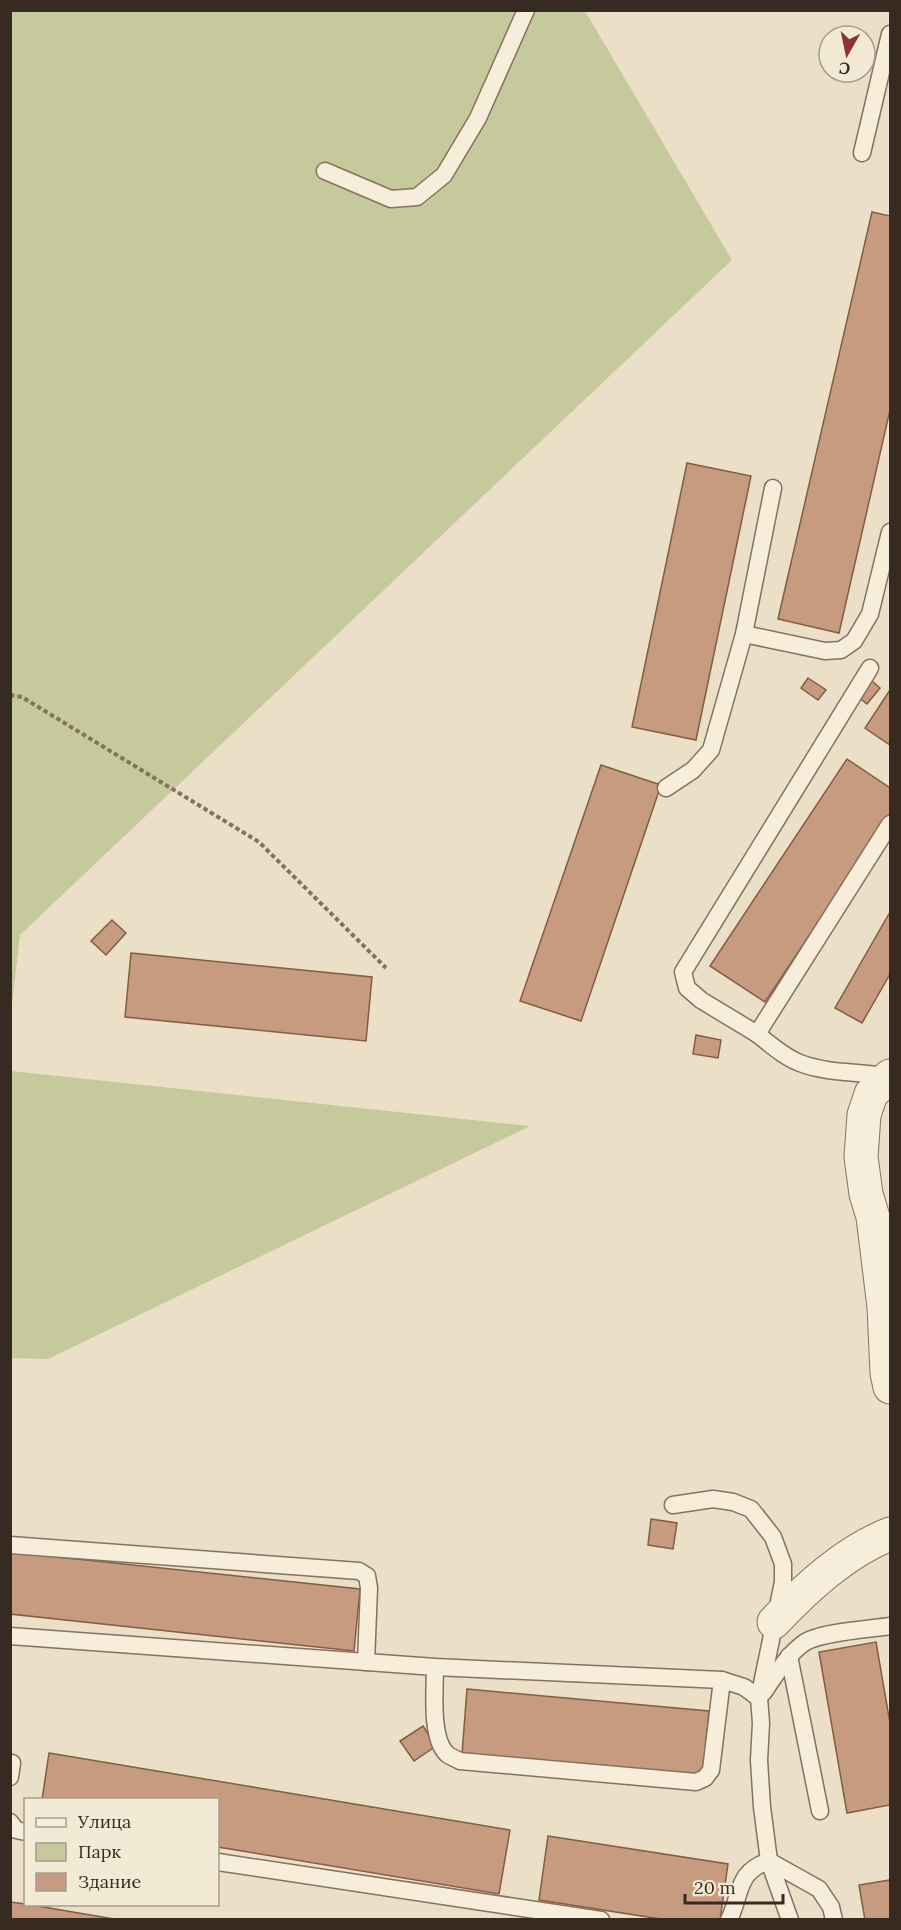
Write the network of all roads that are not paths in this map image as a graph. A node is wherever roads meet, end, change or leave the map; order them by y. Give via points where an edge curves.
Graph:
1 (526, 10) edge
2 (891, 34) edge
3 (862, 153) dead end
4 (325, 171) dead end
5 (773, 488) dead end
6 (891, 532) edge
7 (744, 634) junction
8 (870, 668) dead end
9 (666, 788) dead end
10 (891, 824) edge
11 (757, 1034) junction
12 (890, 1076) edge
13 (891, 1387) edge
14 (673, 1505) dead end
15 (891, 1534) edge
16 (10, 1545) edge
17 (774, 1622) junction
18 (891, 1626) edge
19 (10, 1636) edge
20 (789, 1656) junction
21 (366, 1662) junction
22 (435, 1667) junction
23 (722, 1680) junction
24 (759, 1698) junction
25 (820, 1811) dead end
26 (10, 1822) edge
27 (24, 1832) edge
28 (770, 1861) junction
29 (219, 1862) edge
30 (601, 1920) edge
31 (729, 1920) edge
32 (790, 1920) edge
33 (834, 1920) edge

1 - 4 lane via 478,118 444,175 417,197 391,199
2 - 3 lane
5 - 7 lane
6 - 7 lane via 870,614 848,646 825,651
7 - 9 lane via 711,750 693,770
8 - 11 lane via 683,972 687,988 701,1000
10 - 11 lane
11 - 12 lane via 801,1063
12 - 13 street via 871,1094 864,1115 861,1157 873,1217
14 - 17 lane via 713,1499 751,1509 773,1537 783,1564
15 - 17 street via 852,1555 813,1584
16 - 21 lane via 359,1571 367,1576 369,1588
17 - 24 lane
18 - 20 lane via 822,1636 806,1641
19 - 21 lane
20 - 24 lane
20 - 25 lane
21 - 22 lane
22 - 23 lane
22 - 23 lane via 435,1725 447,1754 460,1761 696,1782 711,1770
23 - 24 lane via 744,1687
24 - 28 lane via 762,1807
26 - 27 lane
28 - 31 lane via 756,1865 740,1884
28 - 32 lane
28 - 33 lane via 819,1889
29 - 30 lane

